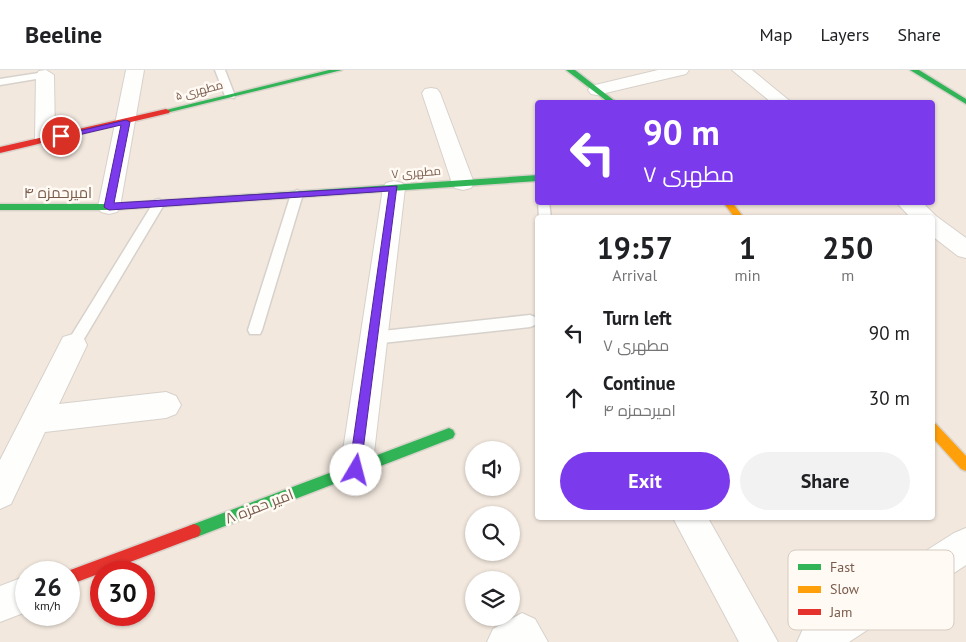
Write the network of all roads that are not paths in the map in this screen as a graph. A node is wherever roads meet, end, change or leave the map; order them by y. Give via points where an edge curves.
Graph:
1 (135, 70) edge
2 (220, 70) edge
3 (338, 70) edge
4 (570, 70) edge
5 (680, 70) edge
6 (741, 70) edge
7 (914, 70) edge
8 (46, 75) joint
9 (0, 82) edge
10 (597, 90) junction
11 (431, 93) dead end
12 (230, 96) junction
13 (610, 100) edge
14 (779, 100) edge
15 (966, 102) edge
16 (126, 122) junction
17 (45, 140) junction
18 (0, 150) edge
19 (535, 178) edge
20 (463, 183) junction
21 (394, 188) junction
22 (297, 194) junction
23 (159, 203) junction
24 (729, 205) edge
25 (911, 205) edge
26 (0, 207) edge
27 (109, 207) junction
28 (738, 215) edge
29 (922, 215) edge
30 (935, 225) edge
31 (962, 243) edge
32 (935, 249) edge
33 (530, 321) dead end
34 (255, 330) dead end
35 (373, 338) junction
36 (73, 345) joint
37 (166, 405) dead end
38 (36, 420) junction
39 (935, 431) edge
40 (449, 434) dead end
41 (966, 465) edge
42 (356, 470) junction
43 (0, 493) edge
44 (691, 520) edge
45 (966, 545) edge
46 (954, 553) edge
47 (80, 574) edge
48 (15, 598) edge
49 (0, 604) edge
50 (835, 630) edge
51 (506, 642) edge
52 (529, 642) edge
53 (759, 642) edge
54 (816, 642) edge

1 - 16 street
2 - 12 lane
3 - 12 street, مطهری ۵
4 - 10 street
5 - 10 street
6 - 14 street
7 - 15 street
8 - 9 lane
8 - 17 street
10 - 13 street
11 - 20 street
12 - 16 street, مطهری ۵
16 - 17 street, مطهری ۵
16 - 27 street
17 - 18 street, مطهری ۵
19 - 20 street, مطهری ۷
20 - 21 street, مطهری ۷
21 - 22 street, مطهری ۷
21 - 35 street
22 - 23 street, امیرحمزه ۴
22 - 34 lane
23 - 27 street, امیرحمزه ۴
23 - 36 lane
24 - 28 street
25 - 29 street
26 - 27 street, امیرحمزه ۴
30 - 31 street
31 - 32 street
33 - 35 lane
35 - 42 street
36 - 38 street
37 - 38 street
38 - 43 street
39 - 41 street
40 - 42 street, امیر حمزه ۸
42 - 47 street, امیر حمزه ۸
44 - 53 street
45 - 46 street
48 - 49 street
50 - 54 street
51 - 52 street via 522,632

